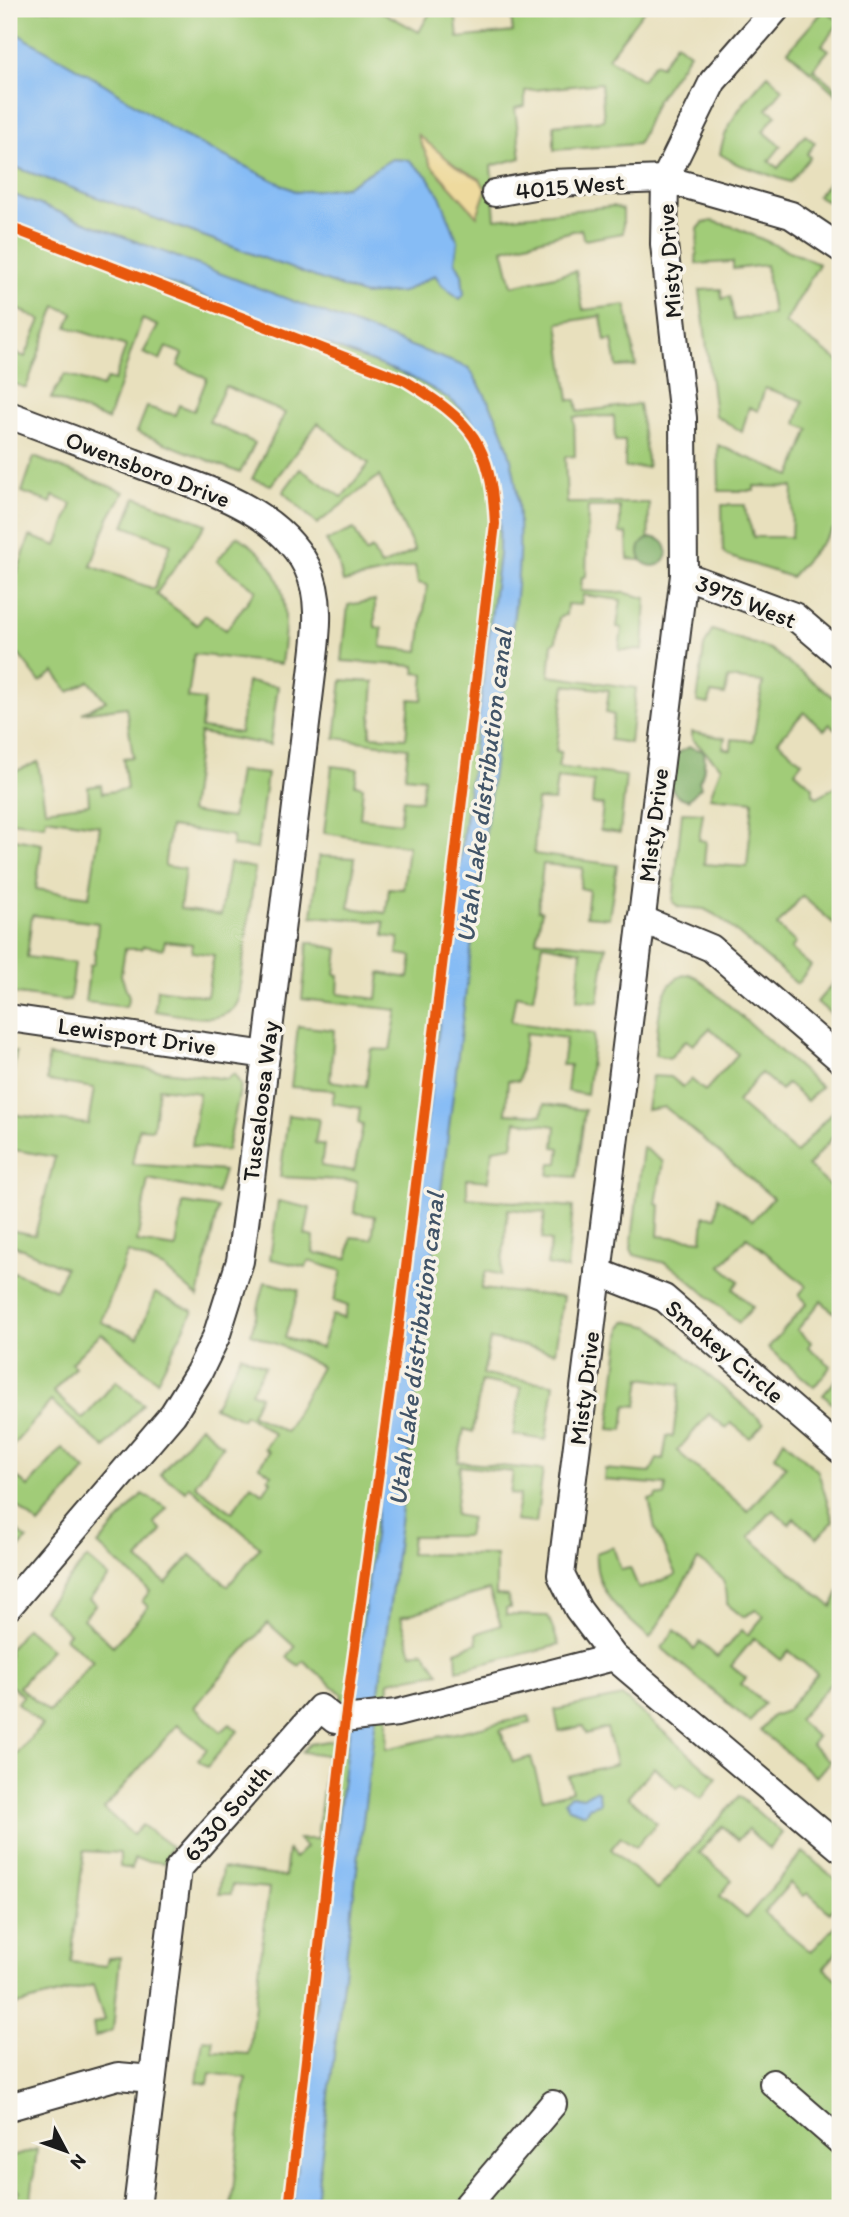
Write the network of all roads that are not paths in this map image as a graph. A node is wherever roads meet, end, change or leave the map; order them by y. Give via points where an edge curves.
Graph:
1 (776, 9) edge
2 (664, 179) junction
3 (495, 193) dead end
4 (840, 248) edge
5 (9, 415) edge
6 (281, 533) joint
7 (684, 575) junction
8 (840, 655) edge
9 (641, 919) junction
10 (9, 1018) edge
11 (266, 1055) junction
12 (840, 1059) edge
13 (598, 1272) junction
14 (840, 1450) edge
15 (9, 1606) edge
16 (614, 1657) junction
17 (840, 1848) edge
18 (152, 2079) junction
19 (773, 2082) dead end
20 (553, 2104) dead end
21 (9, 2107) edge
22 (840, 2141) edge
23 (137, 2208) edge
24 (465, 2208) edge

1 - 2 street, Misty Drive via 713,81
2 - 3 street, 4015 West via 551,183
2 - 4 street, 4015 West via 791,215
2 - 7 street, Misty Drive via 664,244 683,418
5 - 6 street, Owensboro Drive via 235,502
6 - 11 street, Tuscaloosa Way via 307,566 314,585 317,637
7 - 8 street, 3975 West via 794,616
7 - 9 street, Misty Drive
9 - 12 street via 711,948
9 - 13 street, Misty Drive
10 - 11 street, Lewisport Drive
11 - 15 street, Tuscaloosa Way via 240,1261 216,1337 173,1414
13 - 14 street, Smokey Circle via 664,1298
13 - 16 street, Misty Drive via 561,1575 578,1609
16 - 17 street, Misty Drive
16 - 18 street, 6330 South via 397,1713 335,1720 320,1708 178,1869
18 - 21 street via 118,2076
18 - 23 street, 6330 South
19 - 22 street
20 - 24 street

